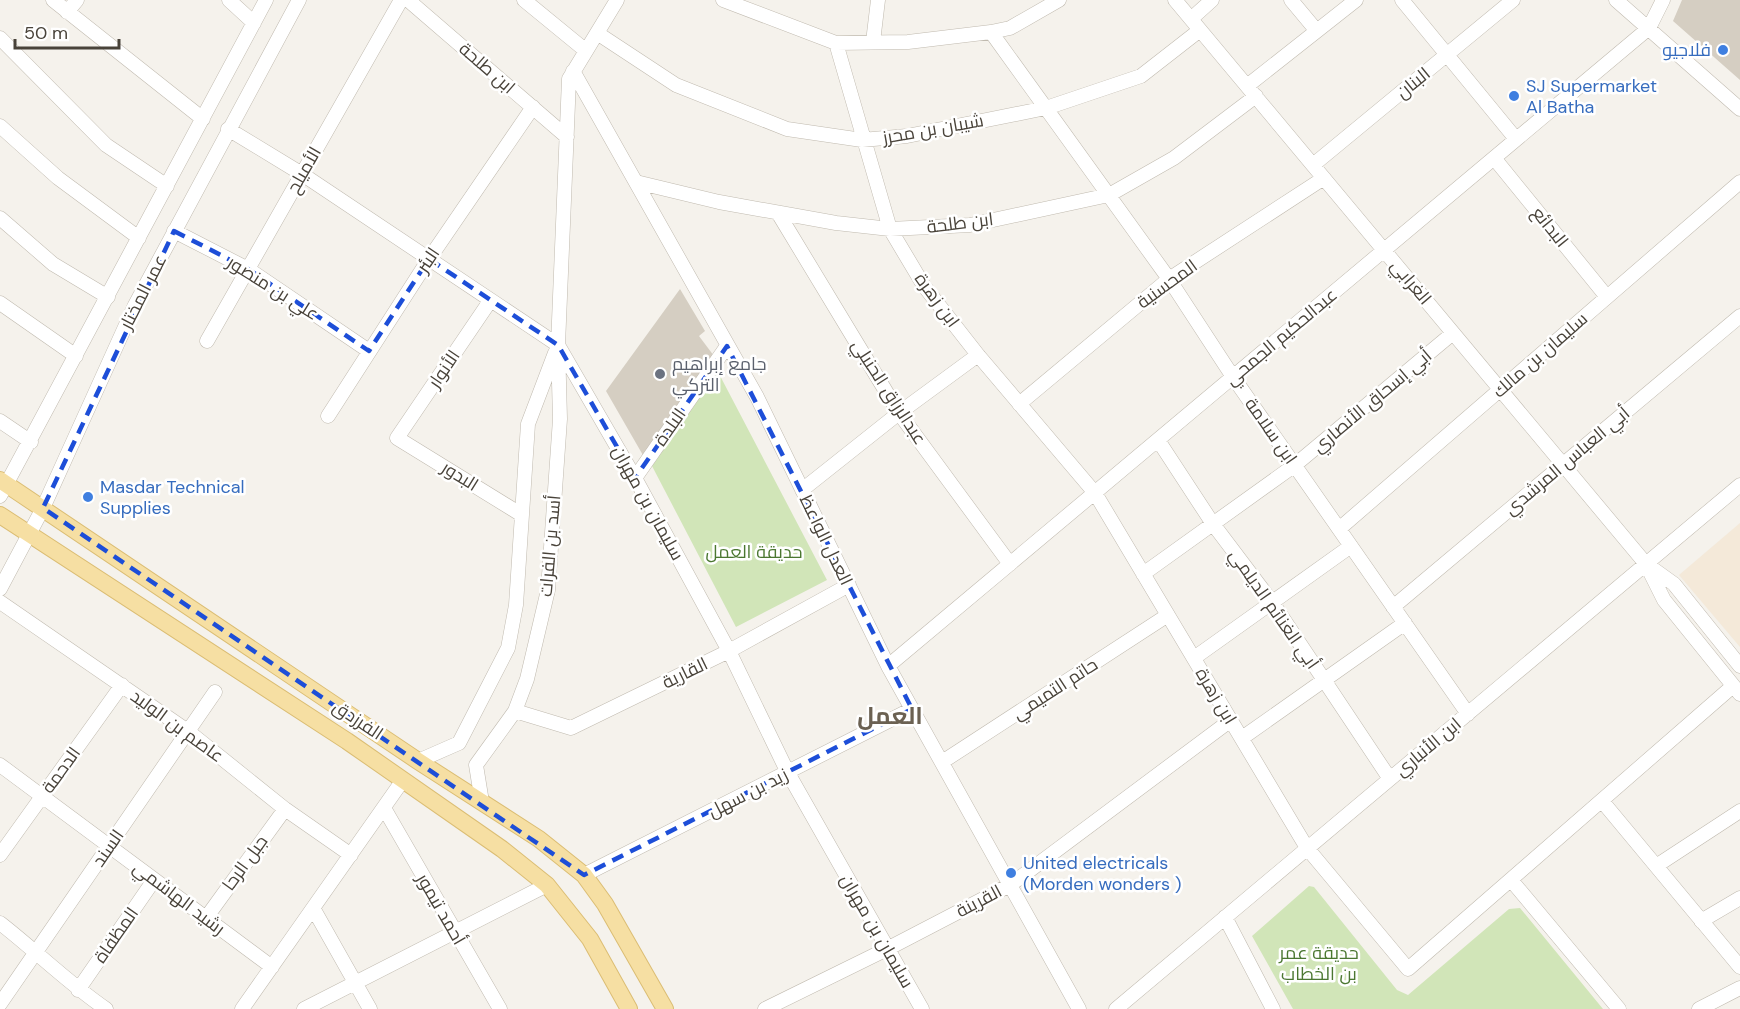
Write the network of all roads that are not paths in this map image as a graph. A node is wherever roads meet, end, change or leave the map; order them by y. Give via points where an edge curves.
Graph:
1 (53, 0) edge
2 (77, 0) edge
3 (230, 0) edge
4 (266, 0) edge
5 (299, 0) edge
6 (401, 0) edge
7 (408, 0) edge
8 (524, 0) edge
9 (616, 0) edge
10 (723, 0) edge
11 (878, 0) edge
12 (1059, 0) edge
13 (1175, 0) edge
14 (1212, 0) edge
15 (1291, 0) edge
16 (1356, 0) edge
17 (1402, 0) edge
18 (1513, 0) edge
19 (1617, 0) edge
20 (1663, 0) edge
21 (67, 12) junction
22 (254, 23) junction
23 (1195, 24) junction
24 (1648, 28) junction
25 (1316, 30) junction
26 (991, 32) junction
27 (597, 33) junction
28 (0, 38) edge
29 (873, 42) junction
30 (836, 43) junction
31 (585, 50) junction
32 (1447, 55) junction
33 (573, 71) junction
34 (1251, 91) junction
35 (533, 107) junction
36 (1046, 108) junction
37 (1740, 110) edge
38 (203, 118) junction
39 (228, 129) junction
40 (2, 131) edge
41 (567, 136) junction
42 (1516, 139) junction
43 (862, 140) junction
44 (1494, 158) junction
45 (1313, 165) junction
46 (302, 174) junction
47 (1324, 178) junction
48 (636, 182) junction
49 (1740, 182) edge
50 (167, 186) junction
51 (1109, 195) junction
52 (778, 213) junction
53 (0, 218) edge
54 (890, 230) junction
55 (174, 231) junction
56 (139, 237) junction
57 (1384, 250) junction
58 (429, 259) junction
59 (248, 269) junction
60 (1169, 279) junction
61 (108, 297) junction
62 (1607, 297) junction
63 (490, 301) junction
64 (0, 303) edge
65 (1740, 316) edge
66 (1453, 333) junction
67 (207, 341) dead end
68 (558, 345) junction
69 (727, 346) junction
70 (369, 351) junction
71 (978, 355) junction
72 (76, 356) junction
73 (1233, 377) junction
74 (1500, 389) junction
75 (1019, 404) junction
76 (899, 413) junction
77 (328, 416) dead end
78 (0, 422) edge
79 (397, 438) joint
80 (1158, 440) junction
81 (31, 442) junction
82 (1563, 464) junction
83 (1295, 465) junction
84 (635, 478) junction
85 (1740, 485) edge
86 (3, 487) edge
87 (802, 490) junction
88 (1095, 493) junction
89 (43, 508) junction
90 (522, 514) junction
91 (0, 515) edge
92 (1213, 524) junction
93 (1339, 529) junction
94 (29, 534) junction
95 (1351, 546) junction
96 (1010, 564) junction
97 (1646, 564) junction
98 (1143, 574) junction
99 (849, 585) junction
100 (0, 589) edge
101 (0, 602) edge
102 (1272, 602) junction
103 (1393, 607) junction
104 (1168, 615) junction
105 (1405, 623) junction
106 (729, 651) junction
107 (1194, 658) junction
108 (888, 666) junction
109 (1740, 666) edge
110 (1324, 680) junction
111 (122, 686) junction
112 (1737, 690) edge
113 (215, 692) dead end
114 (912, 709) junction
115 (515, 711) junction
116 (1468, 714) junction
117 (1231, 720) junction
118 (189, 732) junction
119 (1242, 738) junction
120 (418, 761) junction
121 (942, 762) junction
122 (0, 765) edge
123 (788, 773) junction
124 (1389, 779) junction
125 (403, 780) junction
126 (42, 796) junction
127 (1602, 801) junction
128 (482, 802) junction
129 (384, 808) junction
130 (285, 809) junction
131 (1740, 811) edge
132 (109, 846) junction
133 (1307, 848) junction
134 (0, 855) edge
135 (351, 855) junction
136 (1656, 866) junction
137 (584, 875) junction
138 (154, 880) junction
139 (1511, 880) junction
140 (547, 885) junction
141 (1010, 885) junction
142 (1740, 898) edge
143 (313, 908) junction
144 (1225, 917) junction
145 (206, 918) junction
146 (1701, 921) junction
147 (0, 923) edge
148 (455, 932) junction
149 (887, 949) junction
150 (37, 952) junction
151 (272, 967) junction
152 (1740, 967) edge
153 (355, 983) junction
154 (1740, 988) edge
155 (78, 990) junction
156 (0, 1004) edge
157 (106, 1009) edge
158 (242, 1009) edge
159 (304, 1009) edge
160 (370, 1009) edge
161 (500, 1009) edge
162 (629, 1009) edge
163 (665, 1009) edge
164 (765, 1009) edge
165 (922, 1009) edge
166 (1079, 1009) edge
167 (1116, 1009) edge
168 (1273, 1009) edge
169 (1619, 1009) edge
170 (1700, 1009) edge

1 - 21 street
2 - 21 street
3 - 22 street
4 - 22 street, عمر المختار
5 - 39 street, عمر المختار
6 - 46 street, الأميلح
7 - 35 street, ابن طلحة
8 - 31 street
9 - 27 street, أسد بن الفرات
10 - 30 street
11 - 29 street
12 - 26 street via 1010,28
13 - 23 street, الغرابي
14 - 23 street, شيبان بن محرز
15 - 25 street
16 - 25 street, ابن طلحة
17 - 32 street
18 - 32 street, البنان
19 - 24 street
20 - 24 street, عبدالحكيم الجمحي
21 - 38 street
22 - 38 street, عمر المختار
23 - 34 street, الغرابي
23 - 36 street, شيبان بن محرز via 1141,75
24 - 37 street
24 - 42 street, عبدالحكيم الجمحي
25 - 34 street, ابن طلحة
26 - 29 street
26 - 36 street, ابن سلامة
27 - 31 street, أسد بن الفرات
27 - 43 street, شيبان بن محرز via 676,85 787,129
28 - 50 street via 106,145
29 - 30 street
30 - 43 street, ابن زهرة
31 - 33 street, أسد بن الفرات
32 - 42 street
32 - 45 street, البنان
33 - 41 street, أسد بن الفرات via 568,79
33 - 48 street, العدل الواعظ
34 - 45 street, الغرابي
34 - 51 street, ابن طلحة via 1174,158
35 - 41 street, ابن طلحة
35 - 58 street, البئر
36 - 43 street, شيبان بن محرز via 907,136
36 - 51 street, ابن سلامة
38 - 50 street, عمر المختار
39 - 46 street, سليمان بن مهران
39 - 55 street, عمر المختار
40 - 56 street
41 - 68 street, أسد بن الفرات
42 - 44 street, عبدالحكيم الجمحي
43 - 54 street, ابن زهرة
44 - 57 street, عبدالحكيم الجمحي
44 - 62 street, البدائع
45 - 47 street, الغرابي
46 - 58 street, سليمان بن مهران
46 - 59 street, الأميلح
47 - 57 street, الغرابي
47 - 60 street, المحسنية
48 - 52 street, ابن طلحة
48 - 69 street, العدل الواعظ
49 - 62 street, سليمان بن مالك
50 - 56 street, عمر المختار
51 - 54 street, ابن طلحة via 970,225
51 - 60 street, ابن سلامة
52 - 54 street, ابن طلحة
52 - 76 street, عبدالرزاق الحنبلي
53 - 61 street via 53,264
54 - 71 street, ابن زهرة via 924,286
55 - 59 street, علي بن منصور
55 - 89 street, عمر المختار via 135,305
56 - 61 street, عمر المختار
57 - 66 street, الغرابي
57 - 73 street, عبدالحكيم الجمحي
58 - 63 street, سليمان بن مهران
58 - 70 street, البئر
59 - 67 street, الأميلح
59 - 70 street, علي بن منصور
60 - 73 street, ابن سلامة
60 - 75 street, المحسنية
61 - 72 street, عمر المختار
62 - 74 street, سليمان بن مالك
63 - 68 street, سليمان بن مهران
63 - 79 street, الأنوار
64 - 72 street
65 - 82 street, أبي العباس المرشدي
66 - 74 street, الغرابي
66 - 83 street, أبي إسحاق الأنصاري
68 - 84 street, سليمان بن مهران
68 - 90 street, أسد بن الفرات via 528,424
68 - 115 street, أسد بن الفرات via 560,419 548,590 527,679
69 - 84 street, البلدة
69 - 87 street, العدل الواعظ
70 - 77 street, البئر
71 - 75 street, ابن زهرة
71 - 76 street
72 - 81 street, عمر المختار
73 - 80 street, عبدالحكيم الجمحي
73 - 83 street, ابن سلامة
74 - 82 street, الغرابي
74 - 93 street, سليمان بن مالك
75 - 88 street, ابن زهرة
76 - 87 street
76 - 96 street, عبدالرزاق الحنبلي
78 - 81 street
79 - 90 street, البدور
80 - 88 street, عبدالحكيم الجمحي
80 - 92 street, أبي الغنائم الديلمي
81 - 86 street, عمر المختار
82 - 97 street, الغرابي
82 - 103 street, أبي العباس المرشدي
83 - 92 street, أبي إسحاق الأنصاري
83 - 93 street, ابن سلامة
84 - 106 street, سليمان بن مهران
85 - 97 street, ابن الأنباري
86 - 89 main road, الفرزدق
87 - 99 street, العدل الواعظ
88 - 96 street, عبدالحكيم الجمحي
88 - 98 street, ابن زهرة
89 - 94 street, عمر المختار
89 - 120 main road, الفرزدق
90 - 120 street, أسد بن الفرات via 516,605 508,648 459,743
91 - 94 main road, الفرزدق
92 - 98 street, أبي إسحاق الأنصاري
92 - 102 street, أبي الغنائم الديلمي
93 - 95 street, ابن سلامة
94 - 100 street, عمر المختار
94 - 125 main road, الفرزدق
95 - 102 street
95 - 103 street, ابن سلامة
96 - 108 street, عبدالحكيم الجمحي
97 - 109 street, الغرابي via 1674,584
97 - 112 street, الغرابي via 1664,600
97 - 116 street, ابن الأنباري
98 - 104 street, ابن زهرة
99 - 106 street, القارية
99 - 108 street, العدل الواعظ
101 - 111 street, عاصم بن الوليد
102 - 107 street
102 - 110 street, أبي الغنائم الديلمي
103 - 105 street, ابن سلامة
104 - 107 street, ابن زهرة
104 - 121 street, حاتم التميمي
105 - 110 street
105 - 116 street, ابن سلامة
106 - 115 street, القارية via 571,728
106 - 123 street, سليمان بن مهران
107 - 117 street, ابن زهرة
108 - 114 street, العدل الواعظ
110 - 119 street
110 - 124 street, أبي الغنائم الديلمي
111 - 118 street, عاصم بن الوليد
111 - 126 street, الدحمة
112 - 127 street, ابن زهرة
113 - 118 street, السند
114 - 121 street, العدل الواعظ
114 - 123 street, زيد بن سهل
115 - 128 street, أسد بن الفرات via 476,765
116 - 124 street, ابن الأنباري
117 - 119 street, ابن زهرة
117 - 141 street, القرينة
118 - 130 street, عاصم بن الوليد
118 - 132 street, السند
119 - 133 street, ابن زهرة
120 - 128 main road, الفرزدق
121 - 141 street, العدل الواعظ
122 - 126 street, رشيد الهاشمي
123 - 137 street, زيد بن سهل
123 - 149 street, سليمان بن مهران
124 - 133 street, ابن الأنباري
125 - 129 street
125 - 140 main road, الفرزدق
126 - 132 street, رشيد الهاشمي
126 - 134 street, الدحمة
127 - 136 street
127 - 139 street, ابن زهرة
128 - 137 main road, الفرزدق via 539,839
129 - 135 street
129 - 148 street, أحمد تيمور
130 - 135 street, عاصم بن الوليد
130 - 145 street, جبل الرحا
131 - 136 street
132 - 138 street, رشيد الهاشمي
132 - 150 street, السند
133 - 139 street, ابن زهرة via 1408,969
133 - 144 street, ابن الأنباري
135 - 143 street
136 - 146 street
137 - 163 main road, الفرزدق
138 - 145 street, رشيد الهاشمي
138 - 155 street, المظفاة
139 - 169 street
140 - 148 street
140 - 162 main road, الفرزدق via 590,939
141 - 149 street, القرينة
141 - 166 street, العدل الواعظ
142 - 146 street
143 - 151 street
143 - 153 street
144 - 167 street, ابن الأنباري
144 - 168 street
145 - 151 street, رشيد الهاشمي
146 - 152 street
147 - 150 street
148 - 153 street
148 - 161 street, أحمد تيمور
149 - 164 street, القرينة
149 - 165 street, سليمان بن مهران
150 - 155 street
150 - 156 street, السند
151 - 158 street
153 - 159 street
153 - 160 street
154 - 170 street
155 - 157 street

